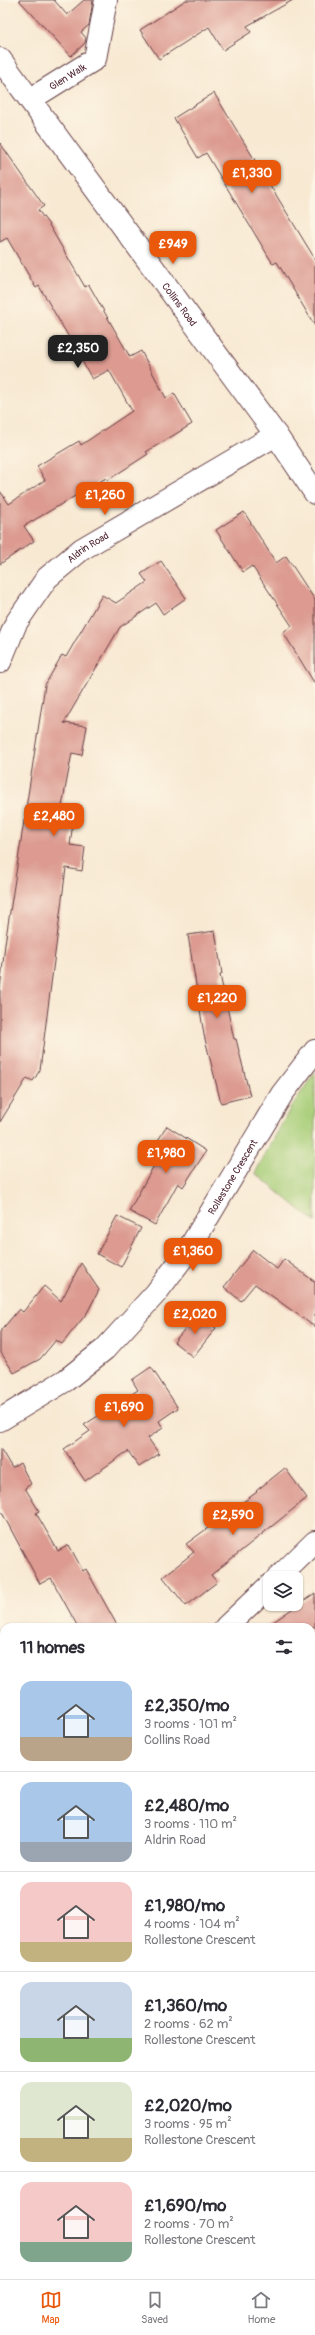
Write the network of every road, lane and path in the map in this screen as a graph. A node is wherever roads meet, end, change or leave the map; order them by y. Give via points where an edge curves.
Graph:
1 (106, 0) edge
2 (0, 59) edge
3 (31, 99) junction
4 (276, 435) junction
5 (315, 493) edge
6 (0, 662) edge
7 (315, 1051) edge
8 (0, 1420) edge
9 (315, 1542) edge
10 (285, 1571) edge
11 (263, 1592) edge
12 (230, 1623) edge

1 - 3 street, Glen Walk via 95,59
2 - 3 street, Collins Road
3 - 4 street, Collins Road
4 - 5 street, Collins Road
4 - 6 street, Aldrin Road via 76,554 47,578 16,623
7 - 8 street, Rollestone Crescent via 282,1094 187,1252 156,1293 105,1349 66,1380
9 - 10 street
11 - 12 street

